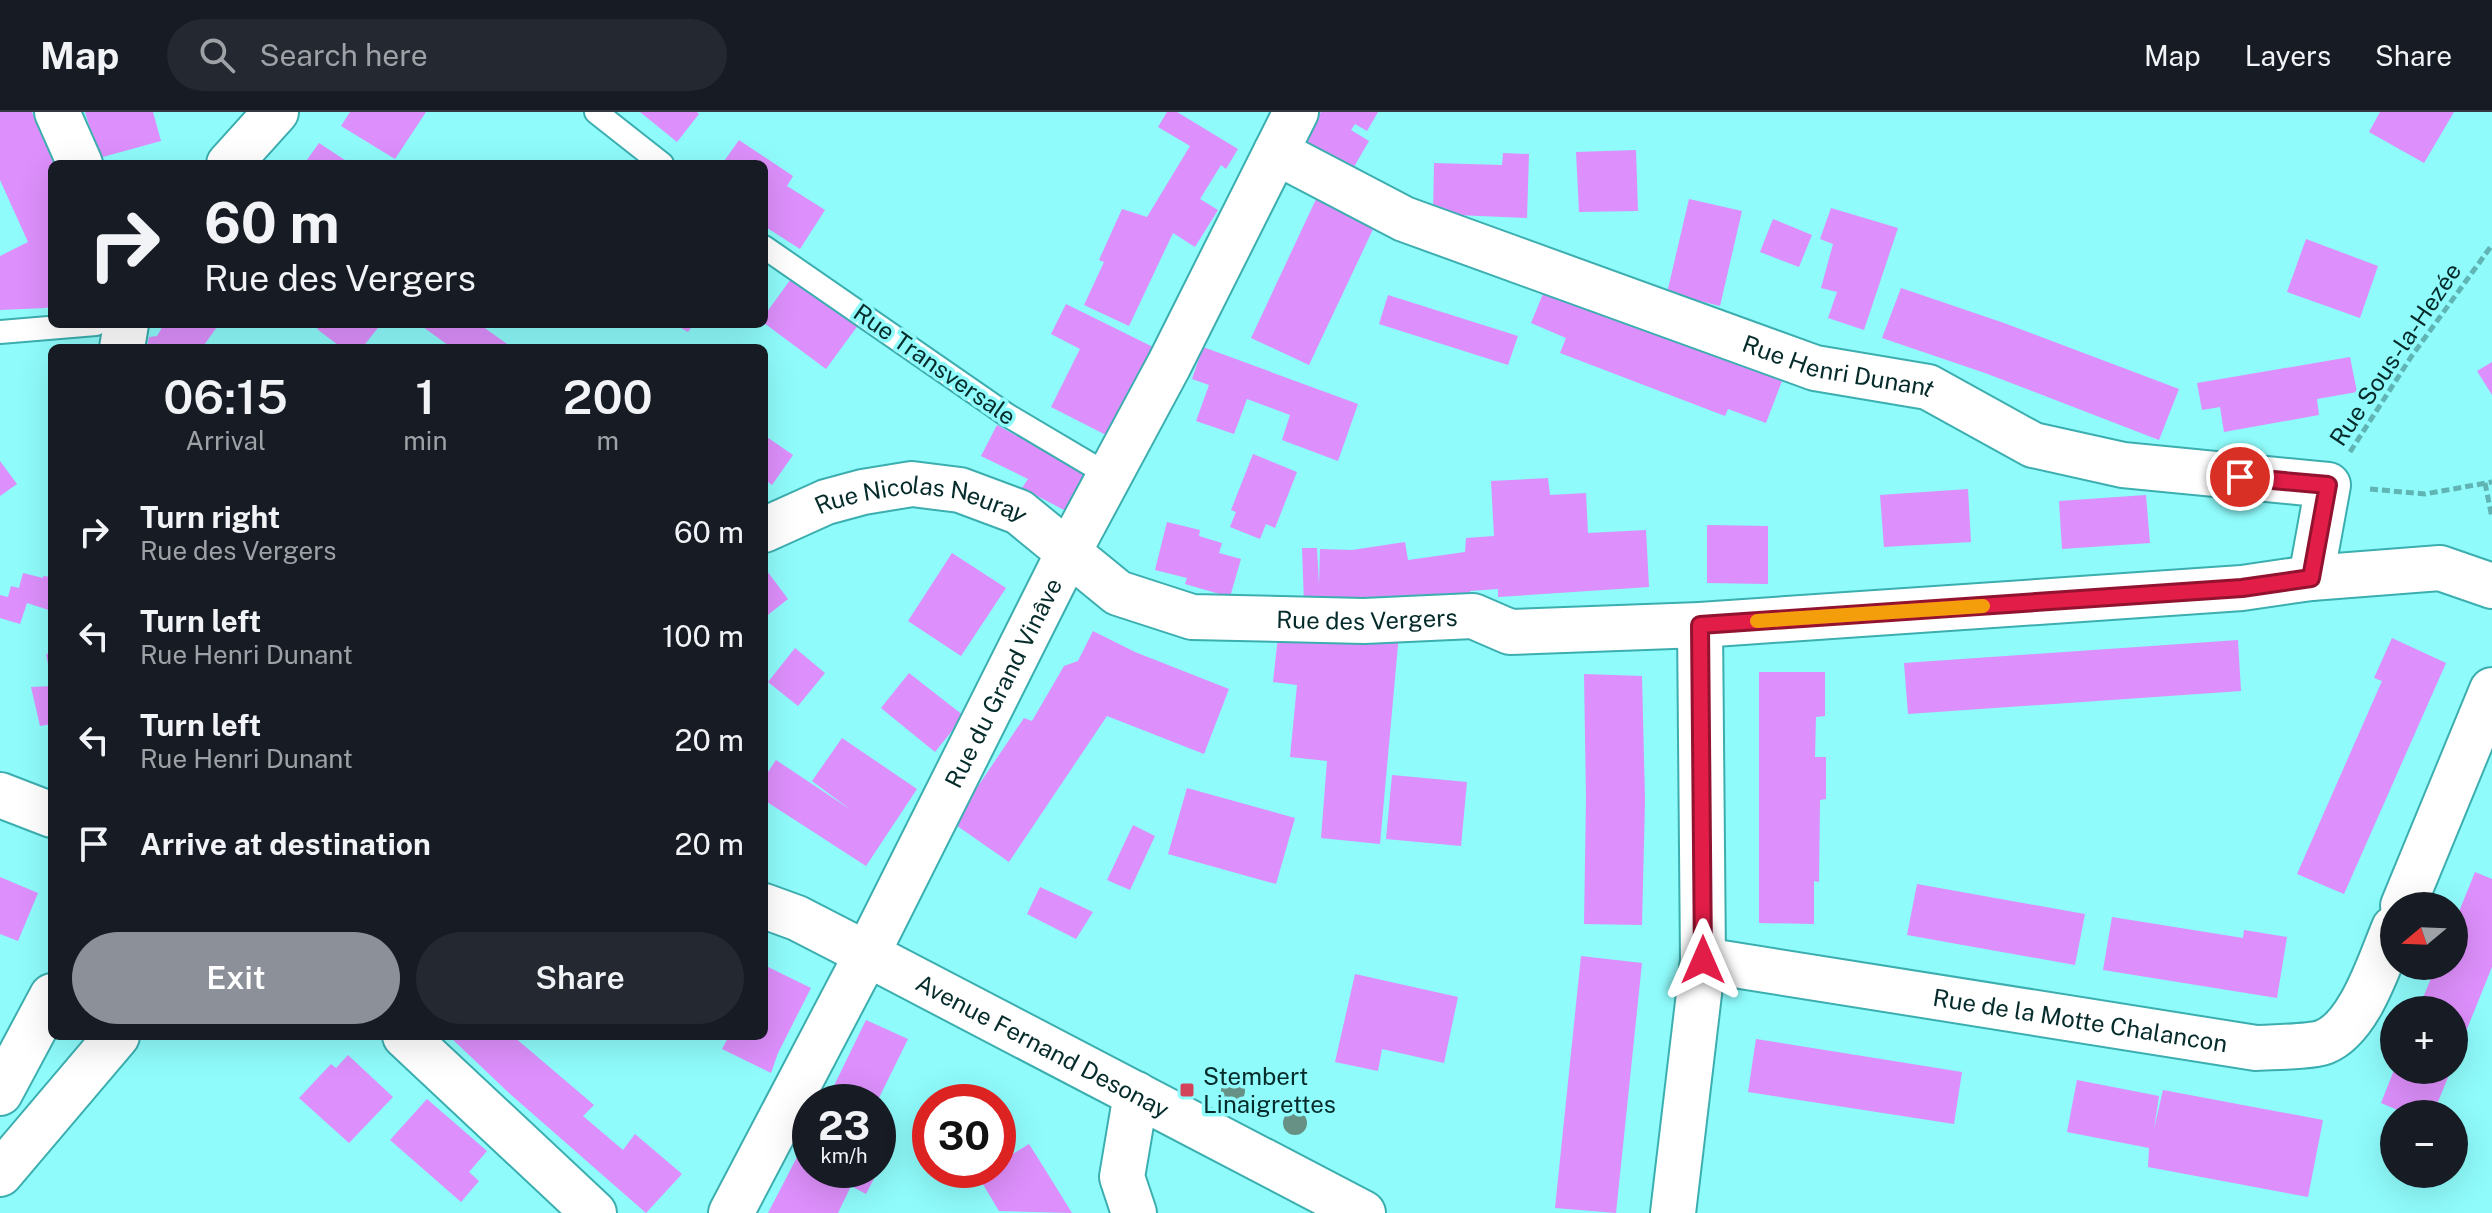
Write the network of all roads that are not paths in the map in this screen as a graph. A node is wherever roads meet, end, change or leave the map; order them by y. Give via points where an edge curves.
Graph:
1 (57, 112) edge
2 (276, 112) edge
3 (596, 112) edge
4 (1296, 112) edge
5 (1276, 152) junction
6 (78, 160) edge
7 (233, 160) edge
8 (657, 160) edge
9 (768, 250) edge
10 (48, 328) edge
11 (0, 332) edge
12 (1110, 476) junction
13 (768, 528) edge
14 (1069, 551) junction
15 (2311, 578) junction
16 (2492, 586) edge
17 (1700, 625) junction
18 (2492, 690) edge
19 (0, 795) edge
20 (48, 813) edge
21 (2409, 892) edge
22 (768, 907) edge
23 (867, 954) junction
24 (1703, 960) junction
25 (2380, 962) edge
26 (48, 1003) edge
27 (114, 1040) edge
28 (409, 1040) edge
29 (0, 1093) edge
30 (1136, 1094) junction
31 (0, 1174) edge
32 (594, 1213) edge
33 (731, 1213) edge
34 (1134, 1213) edge
35 (1363, 1213) edge
36 (1673, 1213) edge

1 - 6 street
2 - 7 street
3 - 8 lane
4 - 5 street, Rue du Grand Vinâve
5 - 12 street, Rue du Grand Vinâve
5 - 15 street, Rue Henri Dunant via 1404,219 1815,368 1928,387 2033,445 2123,465 2328,485
9 - 12 lane, Rue Transversale via 1007,415
10 - 11 lane
12 - 14 street, Rue du Grand Vinâve
13 - 14 street, Rue Nicolas Neuray via 826,502 912,484 960,490 1019,512
14 - 17 street, Rue des Vergers via 1118,593 1192,617 1364,621 1473,616 1510,632
14 - 23 street, Rue du Grand Vinâve
15 - 16 street, Rue des Vergers via 2440,568
15 - 17 street, Rue des Vergers via 2242,588
17 - 24 street
18 - 21 street
19 - 20 street
22 - 23 street, Avenue Fernand Desonay
23 - 30 street, Avenue Fernand Desonay
23 - 33 street, Rue du Grand Vinâve
24 - 25 street, Rue de la Motte Chalancon via 2256,1048 2324,1042 2348,1024
24 - 36 street
26 - 29 street
27 - 31 street
28 - 32 street
30 - 34 street via 1122,1177
30 - 35 street, Avenue Fernand Desonay

